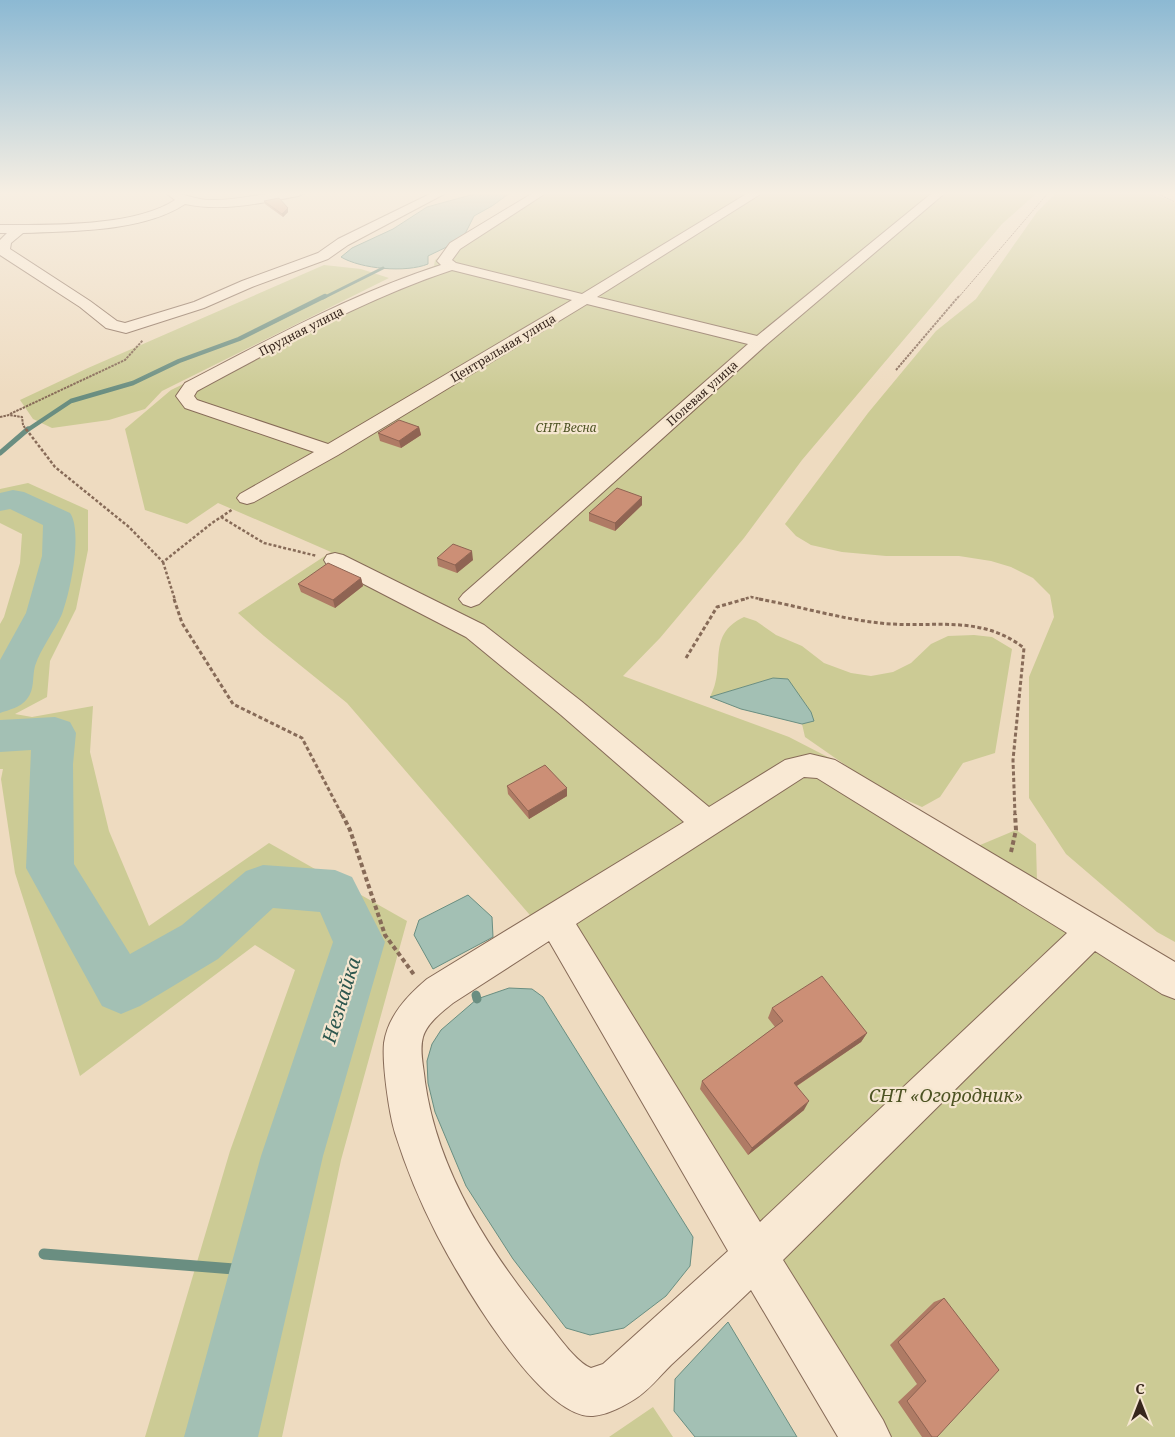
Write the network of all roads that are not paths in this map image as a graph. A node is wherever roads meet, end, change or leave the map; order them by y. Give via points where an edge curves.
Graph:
1 (16, 260) edge
2 (312, 260) edge
3 (445, 260) edge
4 (647, 260) edge
5 (858, 260) edge
6 (451, 266) junction
7 (585, 299) junction
8 (760, 342) junction
9 (331, 451) junction
10 (247, 498) road end
11 (335, 560) road end
12 (471, 599) dead end
13 (708, 824) junction
14 (555, 920) junction
15 (1092, 931) junction
16 (1175, 982) edge
17 (756, 1256) junction
18 (866, 1437) edge

1 - 2 street via 114,326 126,328 199,305
3 - 6 street
4 - 7 street, Центральная улица
5 - 8 street, Полевая улица
6 - 7 street
6 - 9 street, Прудная улица via 405,280 305,328 192,387 185,396 191,404
7 - 8 street
7 - 9 street, Центральная улица
8 - 12 street, Полевая улица
9 - 10 street, Центральная улица
11 - 13 street via 475,631
13 - 14 street
13 - 15 street via 795,768 813,764 825,768
14 - 17 street
14 - 17 street via 432,998 409,1023 404,1040 404,1062 415,1134 434,1184 473,1256 524,1331 558,1372 581,1390 600,1392 620,1381
15 - 16 street
15 - 17 street
17 - 18 street

